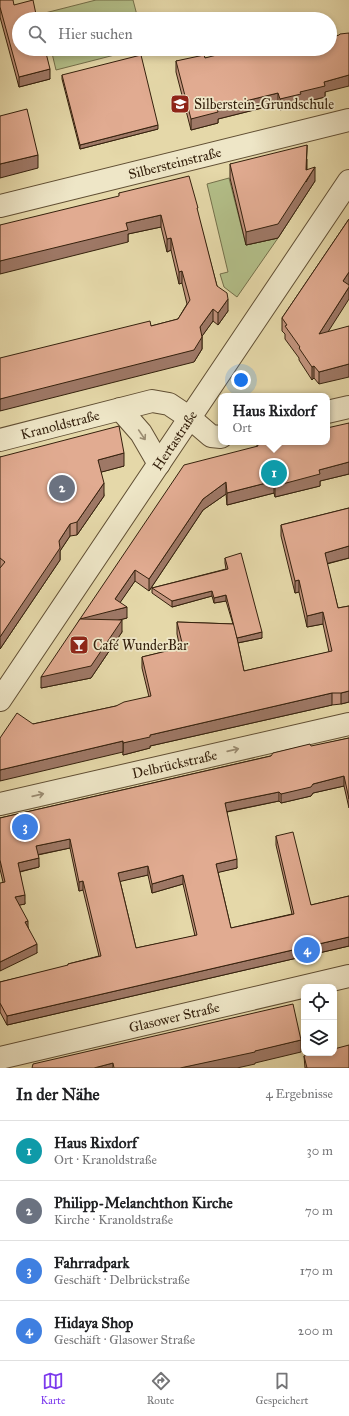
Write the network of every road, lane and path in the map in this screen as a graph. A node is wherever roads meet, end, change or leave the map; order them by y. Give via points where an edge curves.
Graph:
1 (349, 120) edge
2 (349, 182) edge
3 (0, 206) edge
4 (222, 388) edge
5 (349, 406) edge
6 (120, 409) junction
7 (330, 411) edge
8 (190, 418) junction
9 (218, 437) edge
10 (0, 440) edge
11 (159, 464) junction
12 (0, 700) edge
13 (349, 724) edge
14 (0, 804) edge
15 (349, 976) edge
16 (0, 1058) edge

1 - 3 street, Silbersteinstraße
2 - 4 street, Hertastraße
4 - 8 street, Hertastraße
5 - 7 street
6 - 8 street, Kranoldstraße via 152,400 169,404
6 - 10 street, Kranoldstraße
6 -> 11 street via 141,433
8 - 9 street, Kranoldstraße via 211,436
8 - 11 street, Hertastraße
11 - 12 street, Hertastraße
14 -> 13 street, Delbrückstraße
15 - 16 street, Glasower Straße

